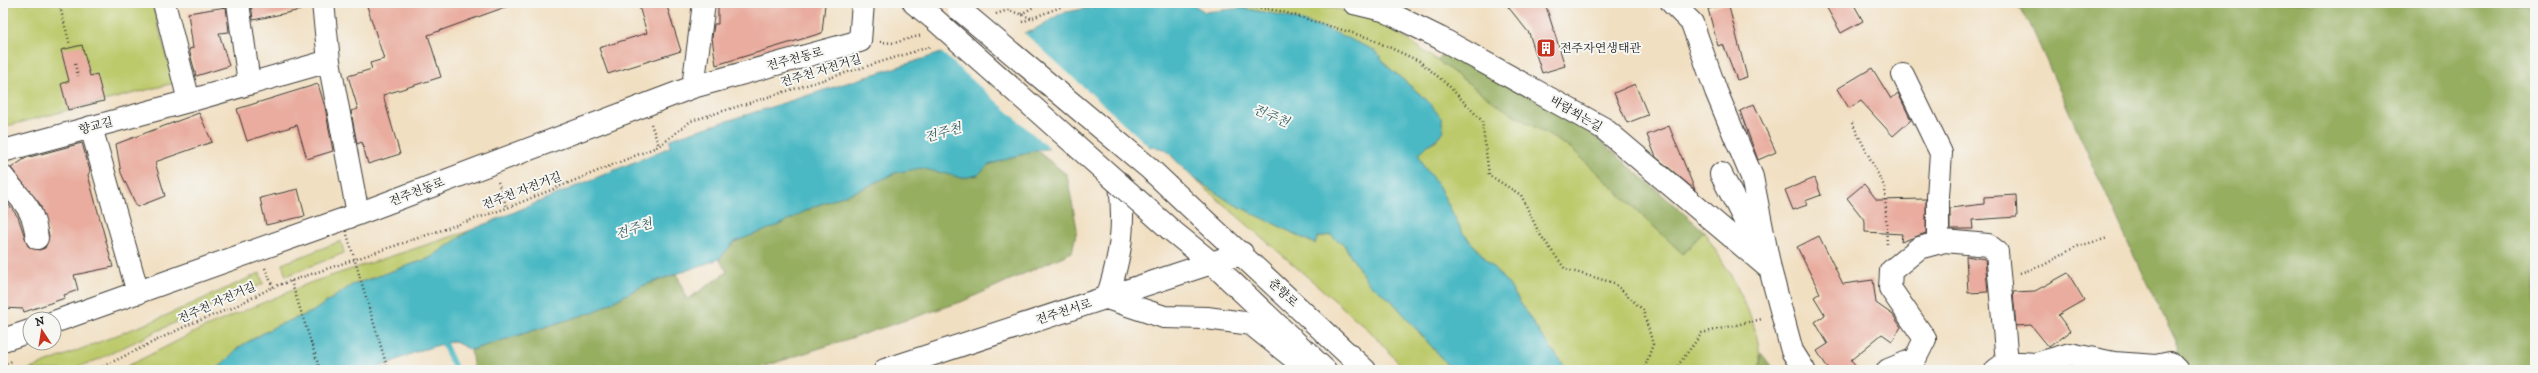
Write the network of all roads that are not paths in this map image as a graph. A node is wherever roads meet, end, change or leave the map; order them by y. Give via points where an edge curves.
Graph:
1 (164, 3) edge
2 (238, 3) edge
3 (323, 3) edge
4 (704, 3) edge
5 (863, 3) edge
6 (914, 3) edge
7 (1354, 3) edge
8 (1672, 3) edge
9 (956, 6) edge
10 (329, 61) junction
11 (1903, 74) dead end
12 (249, 83) junction
13 (693, 87) junction
14 (189, 101) junction
15 (91, 127) junction
16 (3, 151) edge
17 (1720, 174) dead end
18 (3, 177) edge
19 (1120, 183) junction
20 (352, 223) junction
21 (37, 238) dead end
22 (1938, 243) junction
23 (1242, 253) junction
24 (1213, 264) junction
25 (1770, 269) junction
26 (138, 292) junction
27 (1107, 298) junction
28 (62, 319) edge
29 (22, 334) edge
30 (3, 340) edge
31 (1309, 353) junction
32 (2002, 366) edge
33 (885, 370) edge
34 (1325, 370) edge
35 (1365, 370) edge
36 (1804, 370) edge
37 (1888, 370) edge
38 (2176, 370) edge

1 - 14 street
2 - 12 street
3 - 10 street
4 - 13 street
5 - 13 street, 전주천동로 via 860,41
6 - 19 street, bridge
7 - 25 street, 바람쐬는길 via 1384,10 1440,38 1603,128
8 - 25 street via 1692,23 1716,91 1752,177
9 - 23 street, 춘향로, bridge via 1149,168
10 - 12 street, 향교길
10 - 20 street
11 - 22 street via 1941,153
12 - 14 street, 향교길
13 - 20 street, 전주천동로
14 - 15 street, 향교길
15 - 16 street, 향교길
15 - 26 street
17 - 25 street
18 - 21 street via 29,207 35,219
19 - 24 street, bridge
19 - 27 street via 1122,234 1119,259
20 - 26 street, 전주천동로
22 - 32 street via 1945,240 1988,245 1997,252
22 - 37 street via 1918,248 1891,271 1890,288 1925,339 1915,359
23 - 24 street, 전주천서로
23 - 35 street, 춘향로
24 - 27 street, 전주천서로
24 - 31 street
25 - 36 street via 1792,351
26 - 28 street, 전주천동로
27 - 31 street via 1164,318 1207,318 1251,324 1296,360
27 - 33 street, 전주천서로
29 - 30 street
31 - 34 street
32 - 38 street via 2035,364 2070,354 2114,363 2156,366 2170,363

